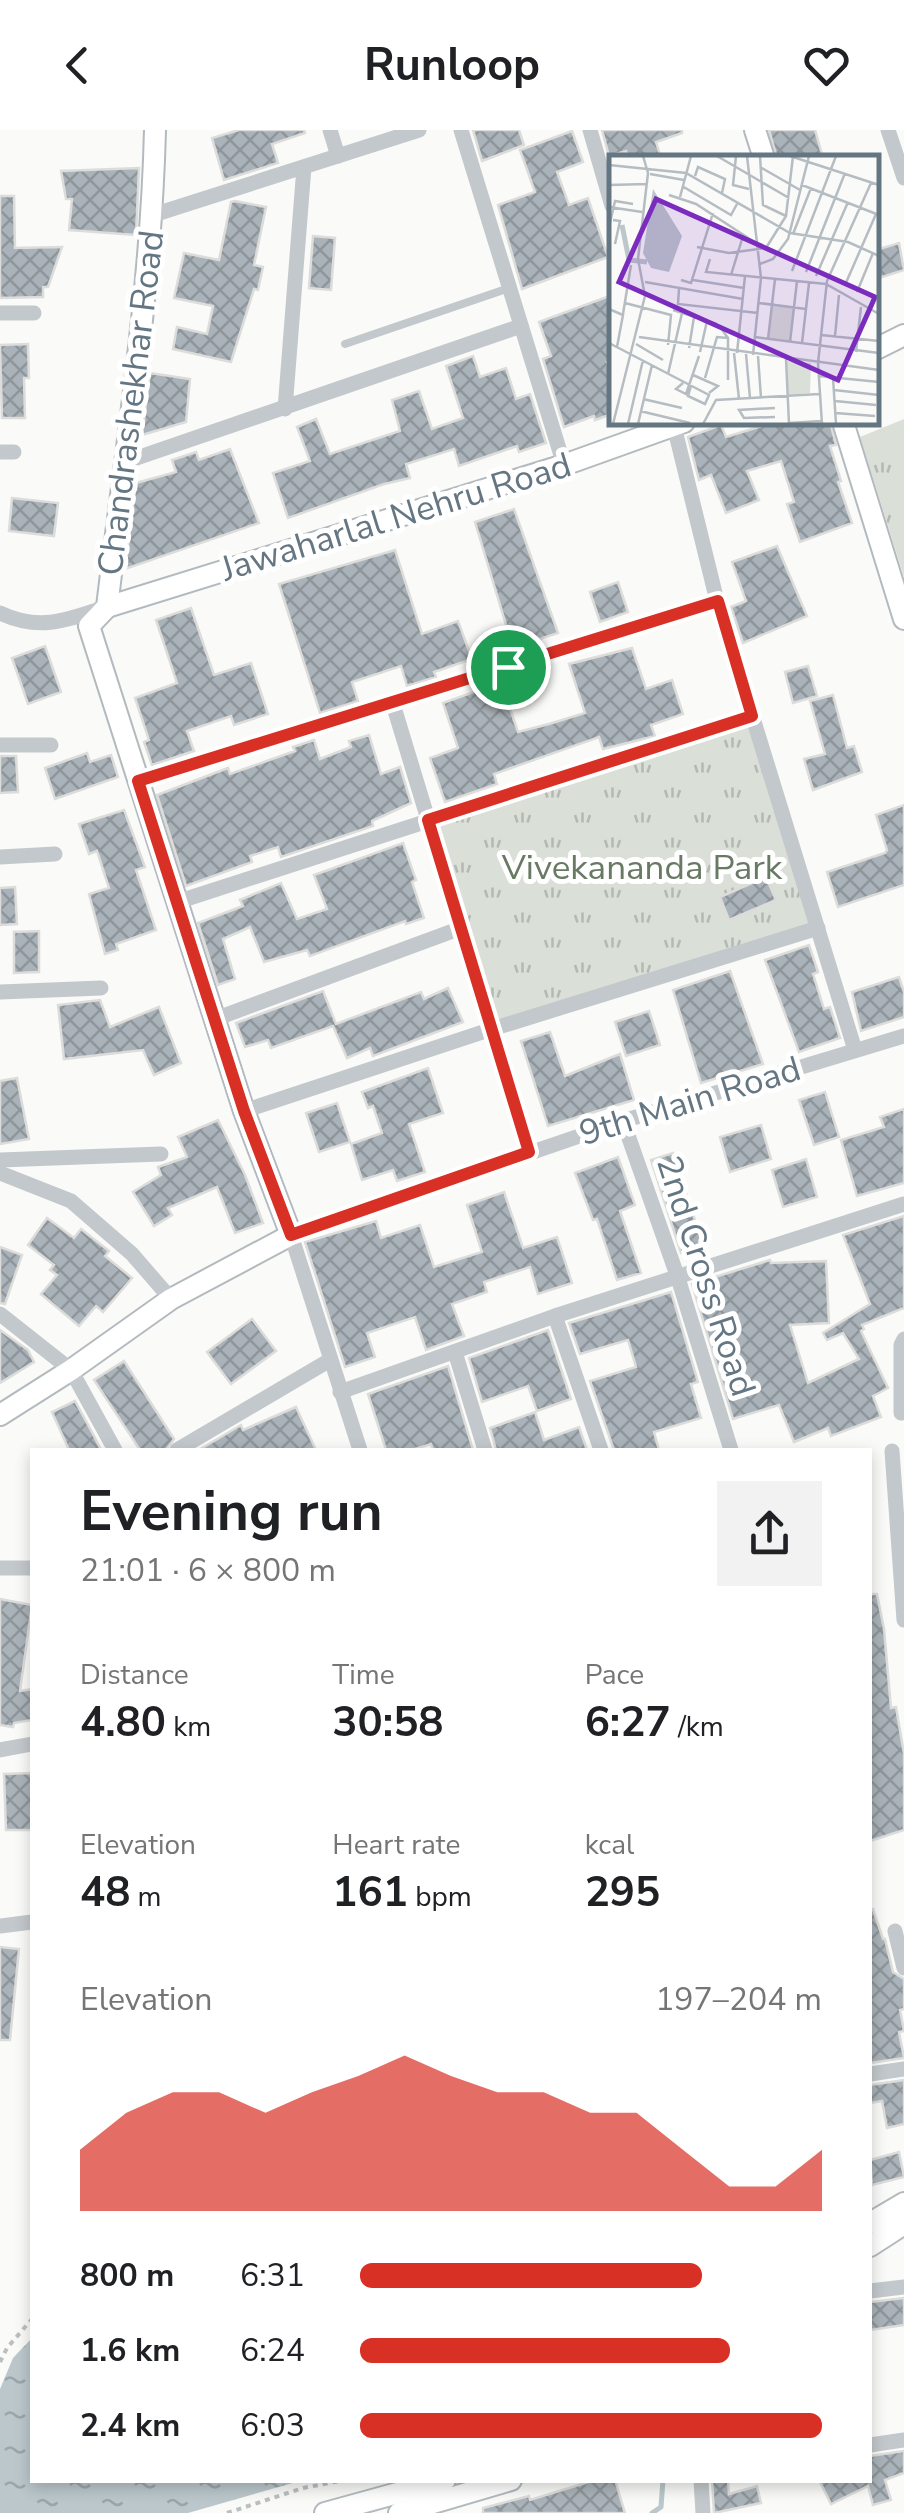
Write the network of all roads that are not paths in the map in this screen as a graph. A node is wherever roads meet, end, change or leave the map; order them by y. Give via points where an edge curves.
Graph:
1 (156, 130) edge
2 (330, 130) edge
3 (419, 130) edge
4 (460, 130) edge
5 (590, 130) edge
6 (755, 130) edge
7 (888, 130) edge
8 (763, 155) edge
9 (338, 156) junction
10 (304, 167) junction
11 (904, 178) edge
12 (609, 196) edge
13 (153, 216) junction
14 (509, 288) junction
15 (34, 313) dead end
16 (0, 314) edge
17 (521, 326) junction
18 (904, 335) edge
19 (345, 344) dead end
20 (879, 348) edge
21 (285, 409) junction
22 (674, 425) edge
23 (677, 425) edge
24 (844, 425) edge
25 (125, 462) junction
26 (564, 465) junction
27 (718, 601) junction
28 (107, 607) junction
29 (0, 613) edge
30 (904, 619) edge
31 (393, 704) junction
32 (752, 716) junction
33 (0, 745) edge
34 (51, 745) dead end
35 (138, 781) junction
36 (428, 820) junction
37 (55, 854) dead end
38 (0, 857) edge
39 (178, 902) junction
40 (461, 928) junction
41 (818, 928) junction
42 (100, 988) dead end
43 (0, 992) edge
44 (214, 1019) junction
45 (492, 1029) junction
46 (904, 1036) edge
47 (855, 1050) junction
48 (244, 1111) junction
49 (623, 1122) junction
50 (529, 1152) junction
51 (161, 1154) dead end
52 (0, 1160) edge
53 (0, 1173) edge
54 (904, 1204) edge
55 (291, 1235) junction
56 (678, 1278) junction
57 (171, 1299) junction
58 (0, 1314) edge
59 (555, 1316) junction
60 (904, 1339) edge
61 (455, 1352) junction
62 (330, 1360) junction
63 (71, 1370) junction
64 (340, 1392) junction
65 (901, 1413) dead end
66 (0, 1415) edge
67 (115, 1448) edge
68 (180, 1448) edge
69 (359, 1448) edge
70 (484, 1448) edge
71 (600, 1448) edge
72 (730, 1448) edge
73 (892, 1451) dead end
74 (901, 1551) edge
75 (0, 1568) edge
76 (30, 1568) edge
77 (904, 1620) edge
78 (30, 1744) edge
79 (0, 1750) edge
80 (30, 1922) edge
81 (0, 1926) edge
82 (895, 1932) dead end
83 (904, 1968) edge
84 (904, 2069) edge
85 (872, 2074) edge
86 (904, 2203) edge
87 (872, 2222) edge
88 (904, 2224) edge
89 (872, 2245) edge
90 (904, 2287) edge
91 (872, 2292) edge
92 (904, 2440) edge
93 (872, 2445) edge
94 (434, 2483) edge
95 (500, 2483) edge
96 (701, 2483) edge
97 (325, 2513) edge
98 (399, 2513) edge
99 (704, 2513) edge

1 - 13 street, Chandrashekhar Road
2 - 9 street
3 - 9 street
4 - 14 street
5 - 12 street
6 - 8 street
7 - 11 street
9 - 10 street
10 - 13 street
10 - 21 street
13 - 25 street, Chandrashekhar Road
14 - 17 street
14 - 19 lane
15 - 16 street
17 - 21 street
17 - 26 street
18 - 20 street
21 - 25 street
22 - 26 street, Jawaharlal Nehru Road
23 - 27 street
24 - 30 street
25 - 28 street, Chandrashekhar Road
26 - 28 street, Jawaharlal Nehru Road
27 - 31 street
27 - 32 street
28 - 29 street via 56,624
28 - 35 street, Chandrashekhar Road via 89,626
31 - 35 street
31 - 36 street
32 - 36 street
32 - 41 street
33 - 34 street
35 - 39 street, Chandrashekhar Road
36 - 39 street
36 - 40 street
37 - 38 street
39 - 44 street, Chandrashekhar Road
40 - 44 street
40 - 45 street
41 - 45 street
41 - 47 street
42 - 43 street
44 - 48 street, Chandrashekhar Road
45 - 48 street
45 - 50 street
46 - 47 street, 9th Main Road
47 - 49 street, 9th Main Road
48 - 55 street, Chandrashekhar Road
49 - 50 street, 9th Main Road
49 - 56 street, 2nd Cross Road
50 - 55 street, 9th Main Road
51 - 52 street
53 - 57 street via 71,1201
54 - 56 street
55 - 57 street, 9th Main Road
55 - 62 street
56 - 59 street
56 - 72 street, 2nd Cross Road
57 - 63 street, 9th Main Road
58 - 63 street
59 - 61 street
59 - 71 street
60 - 65 street
61 - 64 street
61 - 70 street
62 - 64 street
62 - 68 street
63 - 66 street, 9th Main Road
63 - 67 street
64 - 69 street
73 - 74 street
74 - 77 street
75 - 76 street
78 - 79 street
80 - 81 street
82 - 83 street
84 - 85 street
86 - 87 street
88 - 89 street
90 - 91 street
92 - 93 street
94 - 97 street
95 - 98 street
96 - 99 street

